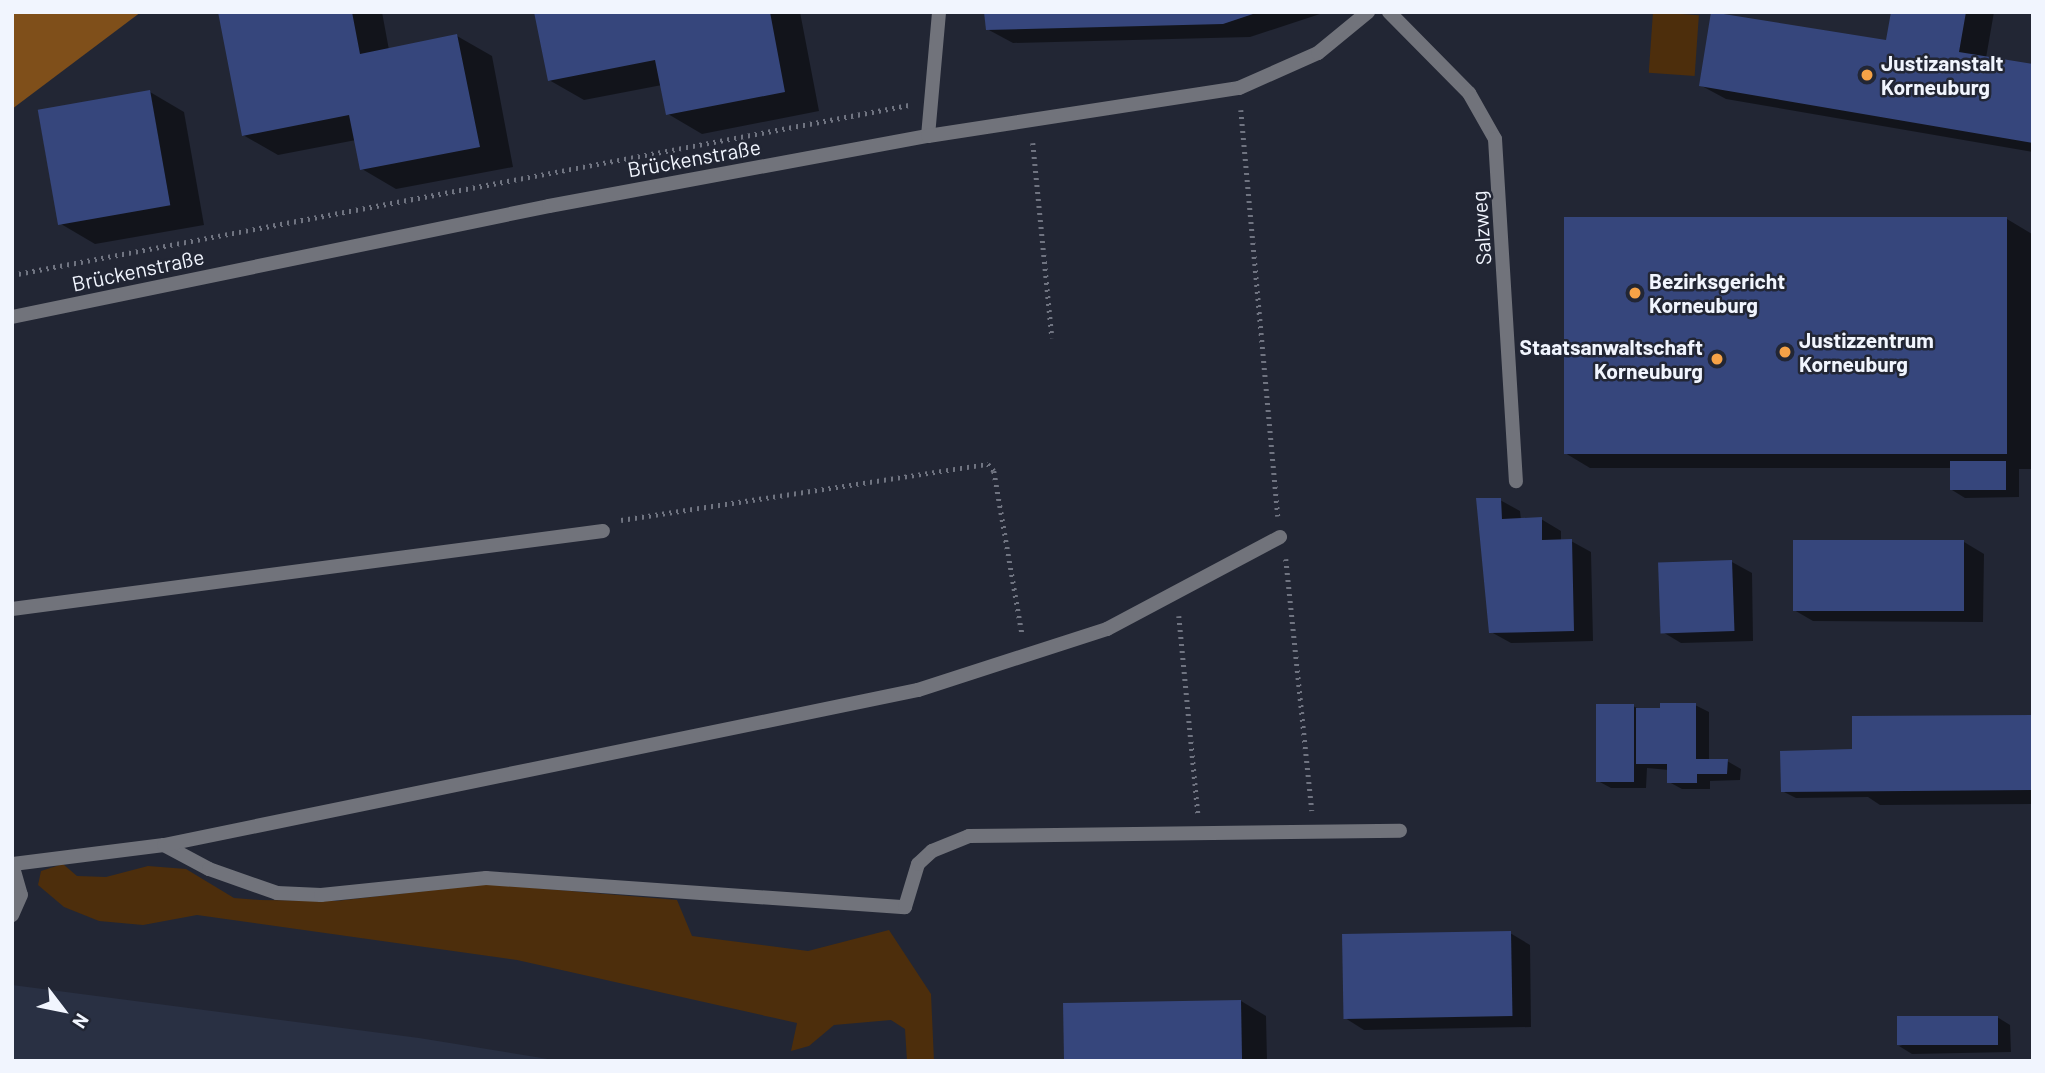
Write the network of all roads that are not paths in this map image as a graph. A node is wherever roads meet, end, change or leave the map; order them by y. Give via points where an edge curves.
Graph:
1 (939, 12) edge
2 (1368, 12) edge
3 (1390, 12) edge
4 (928, 136) junction
5 (12, 317) edge
6 (1516, 481) dead end
7 (603, 531) road end
8 (1280, 537) road end
9 (12, 609) edge
10 (1400, 831) dead end
11 (164, 845) junction
12 (13, 864) edge
13 (12, 915) edge

1 - 4 street
2 - 4 street, Brückenstraße via 1318,53 1239,88
3 - 6 street, Salzweg via 1469,93 1495,139
4 - 5 street, Brückenstraße via 549,206
7 - 9 street
8 - 11 street via 1107,629 918,690
10 - 11 street via 969,836 932,851 918,864 905,907 486,878 321,895 277,893 209,869
11 - 12 street
12 - 13 street via 21,895

